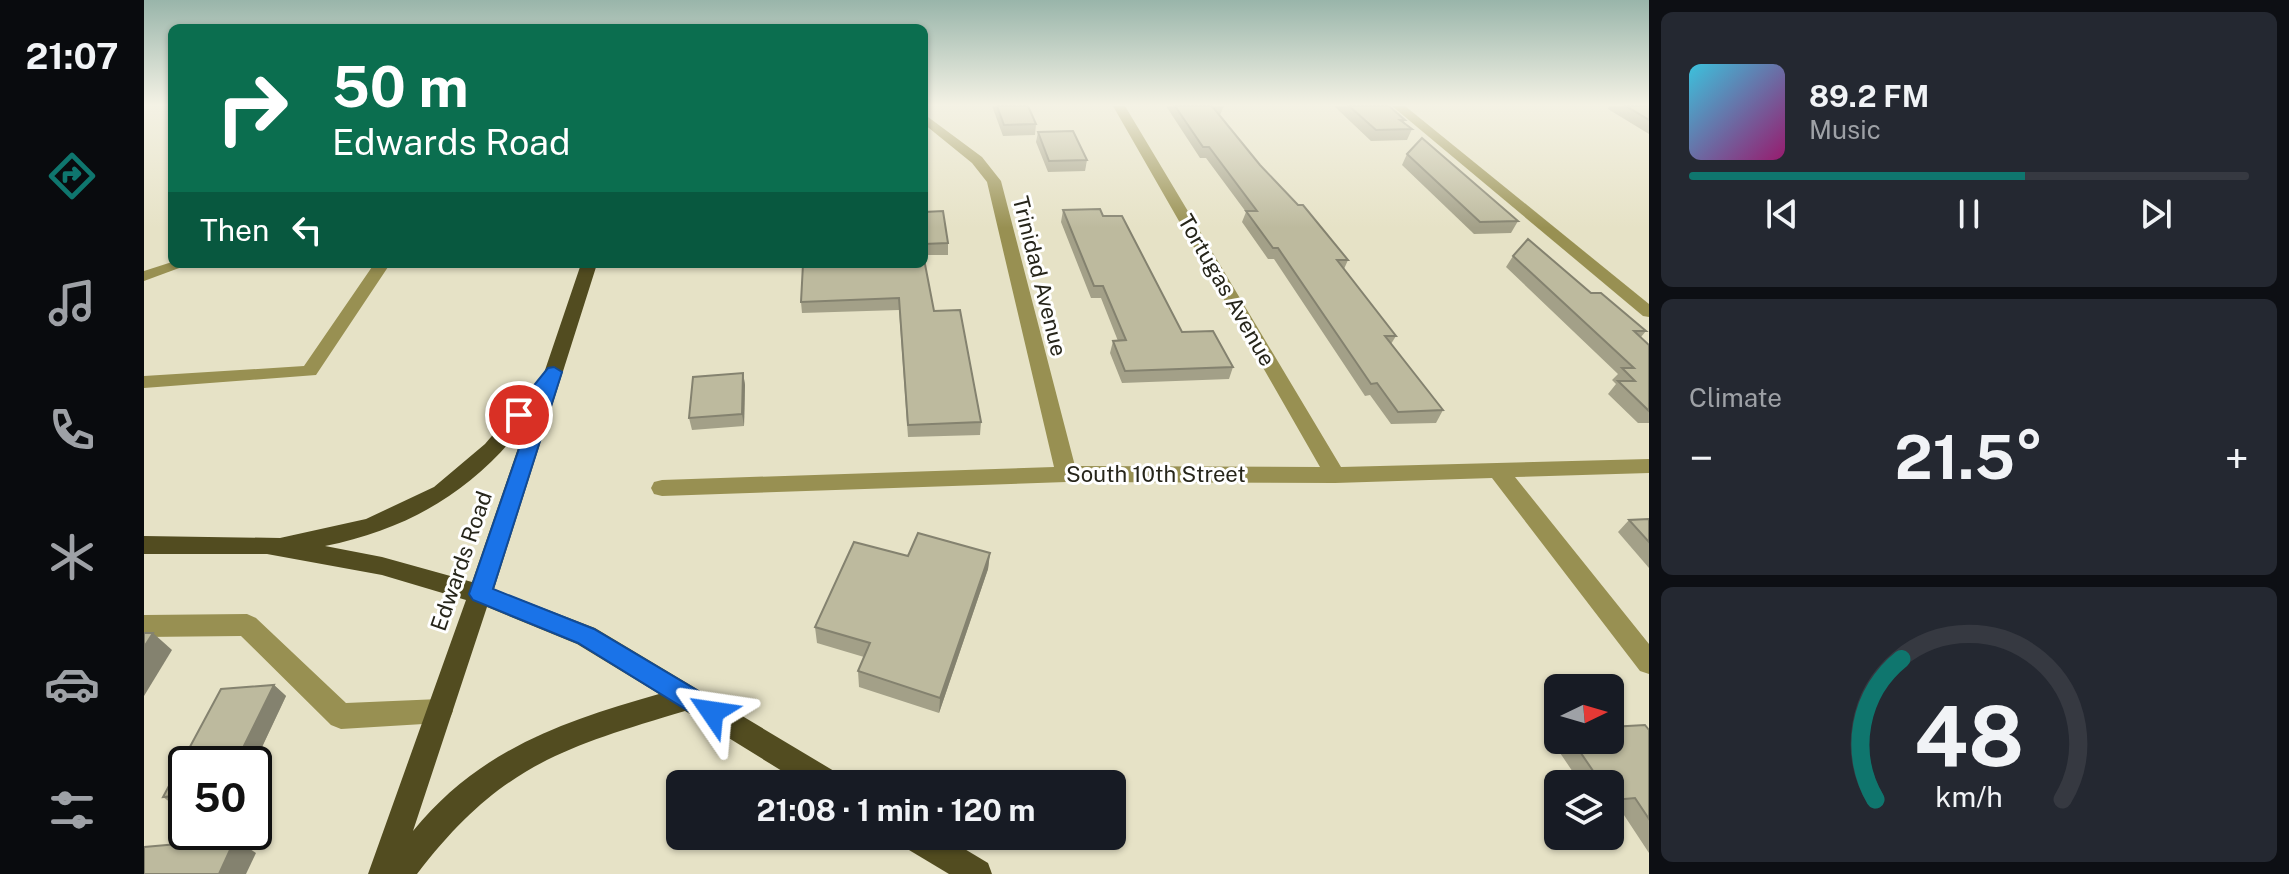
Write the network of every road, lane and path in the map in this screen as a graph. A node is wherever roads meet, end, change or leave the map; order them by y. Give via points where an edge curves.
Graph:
1 (960, 147) edge
2 (1143, 147) edge
3 (1448, 147) edge
4 (169, 268) edge
5 (379, 268) edge
6 (588, 268) edge
7 (144, 276) edge
8 (1649, 312) edge
9 (554, 372) junction
10 (144, 382) edge
11 (1649, 466) edge
12 (1497, 470) junction
13 (1066, 474) junction
14 (1335, 475) junction
15 (662, 488) dead end
16 (267, 545) junction
17 (146, 547) edge
18 (480, 594) junction
19 (144, 626) edge
20 (1649, 663) edge
21 (688, 698) junction
22 (440, 711) junction
23 (806, 770) edge
24 (938, 850) edge
25 (383, 874) edge
26 (398, 874) edge
27 (977, 874) edge

1 - 13 street, Trinidad Avenue via 994,181
2 - 14 street, Tortugas Avenue
3 - 8 street
4 - 7 street
5 - 10 street via 310,371
6 - 9 main road, Edwards Road
9 - 16 main road via 484,458 432,501 380,525 324,539
9 - 18 main road, Edwards Road
11 - 12 street, South 10th Street
12 - 14 street, South 10th Street
12 - 20 street
13 - 14 street, South 10th Street
13 - 15 street, South 10th Street
16 - 17 main road
16 - 18 main road via 382,566
18 - 21 main road via 586,636
18 - 22 main road, Edwards Road
19 - 22 street via 247,625 341,716
21 - 23 main road
21 - 26 main road via 538,750 481,783 443,817
22 - 25 main road, Edwards Road
24 - 27 main road

